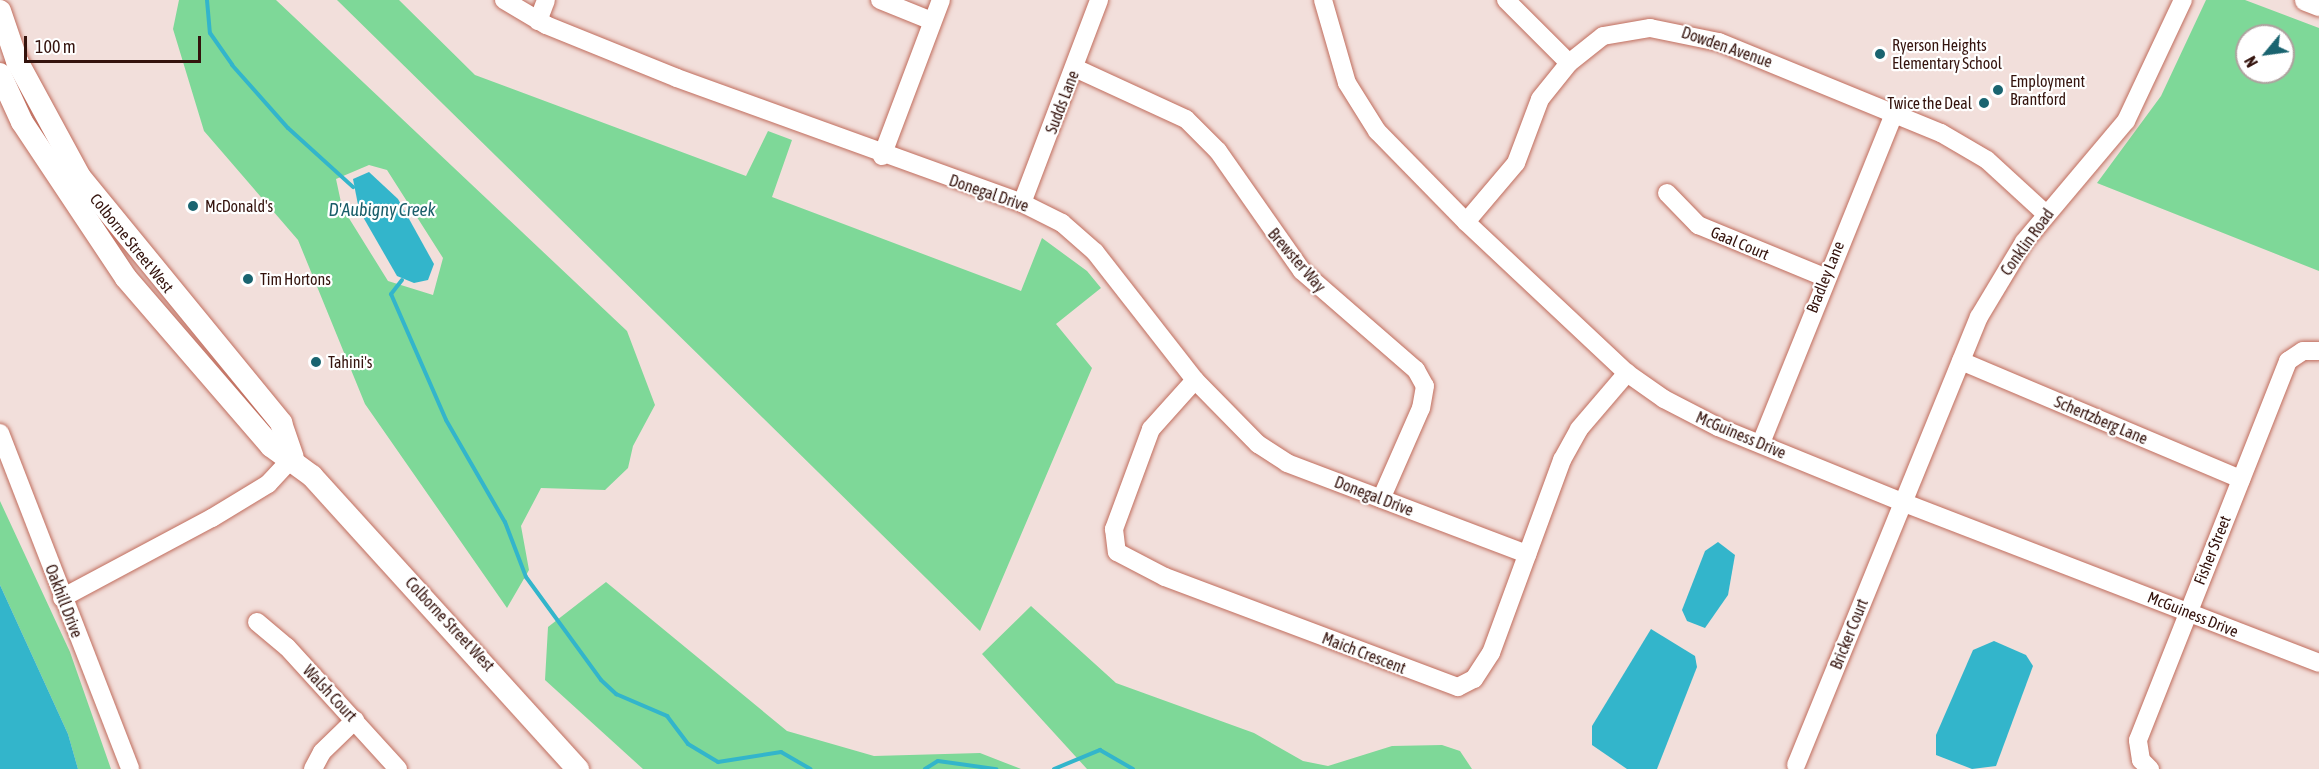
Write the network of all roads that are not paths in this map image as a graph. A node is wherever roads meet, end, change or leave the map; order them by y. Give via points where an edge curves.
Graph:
1 (504, 0) edge
2 (546, 0) edge
3 (880, 0) edge
4 (940, 0) edge
5 (1099, 0) edge
6 (1323, 0) edge
7 (1506, 0) edge
8 (2183, 0) edge
9 (2306, 0) edge
10 (2319, 5) edge
11 (0, 12) edge
12 (538, 21) junction
13 (932, 21) junction
14 (1569, 63) junction
15 (1075, 68) junction
16 (0, 74) edge
17 (1894, 113) junction
18 (882, 156) junction
19 (1667, 192) dead end
20 (1022, 203) junction
21 (2046, 214) junction
22 (1466, 222) junction
23 (1824, 277) junction
24 (2319, 351) edge
25 (1961, 361) junction
26 (1627, 373) junction
27 (1195, 380) junction
28 (0, 433) edge
29 (1761, 443) junction
30 (293, 457) junction
31 (2241, 478) junction
32 (1382, 500) junction
33 (1902, 502) junction
34 (1527, 554) junction
35 (62, 598) junction
36 (2188, 611) junction
37 (257, 622) dead end
38 (2319, 663) edge
39 (355, 720) junction
40 (1796, 765) dead end
41 (130, 769) edge
42 (313, 769) edge
43 (398, 769) edge
44 (578, 769) edge
45 (2150, 769) edge

1 - 12 street, Donegal Drive
2 - 12 street
3 - 13 street
4 - 13 street
5 - 15 street, Sudds Lane
6 - 22 street, McGuiness Drive via 1347,83 1369,121
7 - 14 street
8 - 21 street, Conklin Road via 2126,121
9 - 10 main road
11 - 30 main road, Colborne Street West via 17,61 80,177 281,423
12 - 18 street, Donegal Drive
13 - 18 street
14 - 17 street, Dowden Avenue via 1603,36 1673,29 1719,42
14 - 22 street, Dowden Avenue via 1540,99 1516,163
15 - 20 street, Sudds Lane
15 - 32 street, Brewster Way via 1186,119 1218,151 1302,271 1416,370 1425,386 1421,408
16 - 30 main road, Colborne Street West via 27,131 126,278 271,446
17 - 21 street, Dowden Avenue via 1966,146
17 - 23 street, Bradley Lane
18 - 20 street, Donegal Drive
19 - 23 street, Gaal Court via 1698,225
20 - 27 street, Donegal Drive via 1071,229 1095,252
21 - 25 street, Conklin Road via 2005,269
22 - 26 street, McGuiness Drive
23 - 29 street, Bradley Lane
24 - 31 street, Fisher Street via 2303,351 2288,361
25 - 31 street, Schertzberg Lane
25 - 33 street, Conklin Road
26 - 29 street, McGuiness Drive via 1684,411
26 - 34 street, Maich Crescent via 1579,429 1562,460
27 - 32 street, Donegal Drive via 1237,426 1287,463
27 - 34 street, Maich Crescent via 1151,429 1114,529 1117,552 1135,563 1458,687 1484,669
28 - 35 street, Oakhill Drive
29 - 33 street, McGuiness Drive
30 - 35 street via 268,484 231,507
30 - 44 main road, Colborne Street West
31 - 36 street, Fisher Street
32 - 34 street, Donegal Drive
33 - 36 street, McGuiness Drive
33 - 40 street, Bricker Court
35 - 41 street, Oakhill Drive
36 - 38 street, McGuiness Drive
36 - 45 street, Fisher Street via 2138,740 2141,759
37 - 39 street, Walsh Court
39 - 42 street via 322,752
39 - 43 street, Walsh Court

